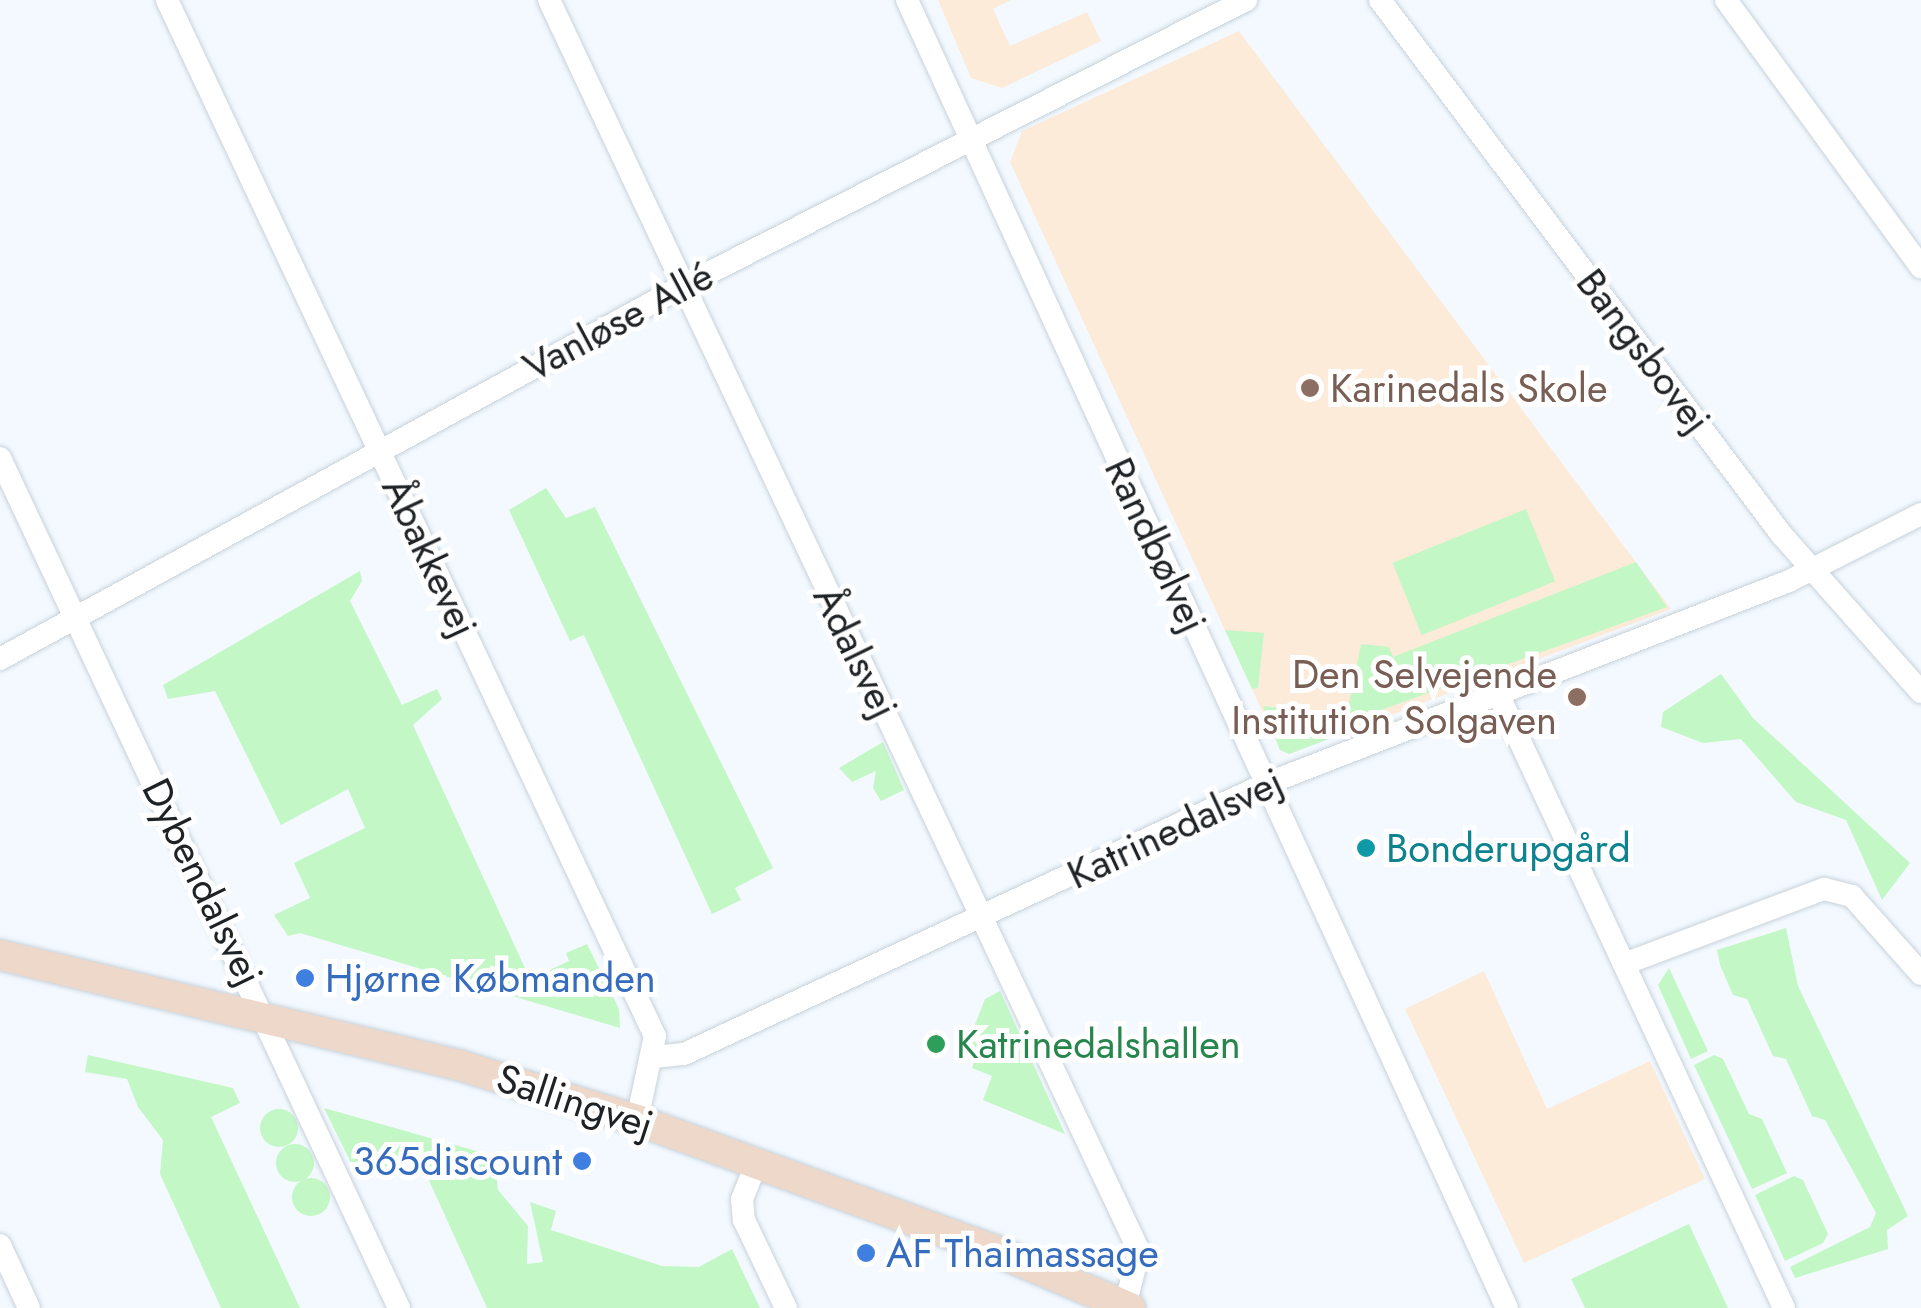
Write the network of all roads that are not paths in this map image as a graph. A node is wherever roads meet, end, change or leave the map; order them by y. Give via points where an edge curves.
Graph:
1 (166, 0) edge
2 (549, 0) edge
3 (907, 0) edge
4 (1246, 0) edge
5 (1380, 0) edge
6 (1726, 0) edge
7 (968, 137) junction
8 (1921, 267) edge
9 (681, 287) junction
10 (380, 449) junction
11 (0, 458) edge
12 (1921, 514) edge
13 (1810, 566) junction
14 (74, 616) junction
15 (0, 659) edge
16 (1921, 692) edge
17 (1498, 694) junction
18 (1266, 784) junction
19 (982, 918) junction
20 (0, 956) edge
21 (1624, 964) junction
22 (1921, 974) edge
23 (266, 1015) junction
24 (654, 1057) junction
25 (637, 1120) junction
26 (758, 1162) junction
27 (0, 1244) edge
28 (1128, 1307) edge
29 (29, 1308) edge
30 (399, 1308) edge
31 (786, 1308) edge
32 (1507, 1308) edge
33 (1784, 1308) edge

1 - 10 street, Åbakkevej
2 - 9 street, Ådalsvej
3 - 7 street, Randbølvej
4 - 7 street, Vanløse Allé
5 - 13 street, Bangsbovej
6 - 8 street
7 - 9 street, Vanløse Allé
7 - 18 street, Randbølvej
9 - 10 street, Vanløse Allé
9 - 19 street, Ådalsvej
10 - 14 street, Vanløse Allé
10 - 24 street, Åbakkevej via 655,1036
11 - 14 street, Dybendalsvej
12 - 13 street, Katrinedalsvej
13 - 16 street, Bangsbovej
13 - 17 street, Katrinedalsvej via 1788,581
14 - 15 street, Vanløse Allé
14 - 23 street, Dybendalsvej
17 - 18 street, Katrinedalsvej
17 - 21 street
18 - 19 street, Katrinedalsvej
18 - 32 street, Randbølvej
19 - 24 street, Katrinedalsvej via 684,1054
19 - 28 street, Ådalsvej via 1140,1251
20 - 23 street, Sallingvej
21 - 22 street via 1824,889 1852,896
21 - 33 street
23 - 25 street, Sallingvej
23 - 30 street, Dybendalsvej
24 - 25 street, Åbakkevej
25 - 26 street, Sallingvej
26 - 28 street, Sallingvej
26 - 31 street via 742,1199 744,1220
27 - 29 street

